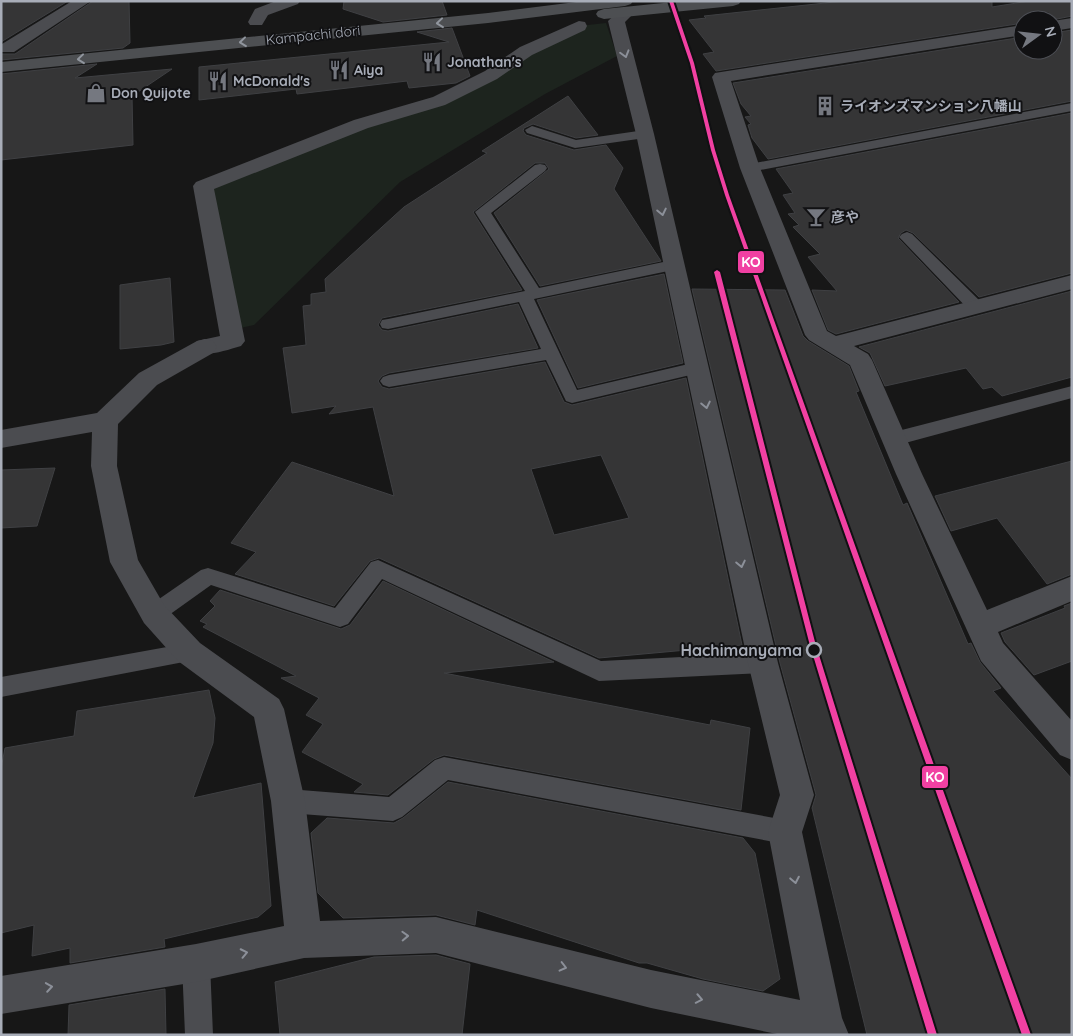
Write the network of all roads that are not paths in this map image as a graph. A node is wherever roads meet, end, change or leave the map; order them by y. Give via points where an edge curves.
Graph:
1 (83, 1) edge
2 (292, 1) edge
3 (510, 1) edge
4 (733, 1) edge
5 (626, 7) edge
6 (492, 8) edge
7 (420, 9) dead end
8 (285, 20) dead end
9 (256, 22) junction
10 (236, 24) dead end
11 (579, 26) dead end
12 (1013, 32) edge
13 (48, 44) dead end
14 (5, 49) edge
15 (1, 67) edge
16 (1072, 107) edge
17 (532, 130) dead end
18 (645, 134) junction
19 (540, 168) dead end
20 (750, 168) junction
21 (907, 237) dead end
22 (674, 265) junction
23 (1072, 282) edge
24 (529, 295) junction
25 (976, 307) junction
26 (388, 324) dead end
27 (833, 344) junction
28 (551, 353) junction
29 (697, 368) junction
30 (389, 381) dead end
31 (1072, 392) edge
32 (105, 421) junction
33 (1, 439) edge
34 (894, 440) junction
35 (1072, 588) edge
36 (154, 614) junction
37 (980, 626) junction
38 (189, 652) junction
39 (763, 662) junction
40 (1, 687) edge
41 (1072, 745) edge
42 (288, 801) junction
43 (785, 832) junction
44 (304, 940) junction
45 (196, 963) junction
46 (1, 995) edge
47 (827, 1029) edge
48 (199, 1035) edge

1 - 14 street
2 - 9 street via 261,12
3 - 6 main road, Kampachi dori
4 - 5 main road
5 - 6 main road via 524,21
5 -> 18 street via 616,21
6 - 7 main road, Kampachi dori
6 -> 15 main road, Kampachi dori
8 - 9 main road, Kampachi dori
9 - 10 main road, Kampachi dori
11 - 32 street via 526,51 491,75 439,101 360,124 202,186 233,341 205,347 148,379
12 - 20 street via 721,77
13 - 14 main road
16 - 20 lane
17 - 18 lane via 575,144
18 -> 22 street
19 - 24 lane via 483,212
20 - 27 street via 817,335
21 - 25 lane
22 - 24 lane
22 - 29 street
23 - 25 street
24 - 26 lane
24 - 28 lane
25 - 27 street
27 - 34 street via 860,360
28 - 29 lane via 572,396
28 - 30 lane
29 -> 39 street
31 - 34 lane
32 - 33 street
32 - 36 street via 104,466 124,562
34 - 37 street
35 - 37 street
36 - 38 street
36 - 39 lane via 208,576 340,618 378,568 599,671
37 - 41 street via 992,652
38 - 40 lane
38 - 42 street via 268,709
39 - 43 street via 797,795
42 - 43 lane via 394,809 444,768
42 - 44 street
43 -> 47 street
45 -> 44 street
44 -> 47 street via 436,935 651,990
46 -> 45 street
45 - 48 lane

